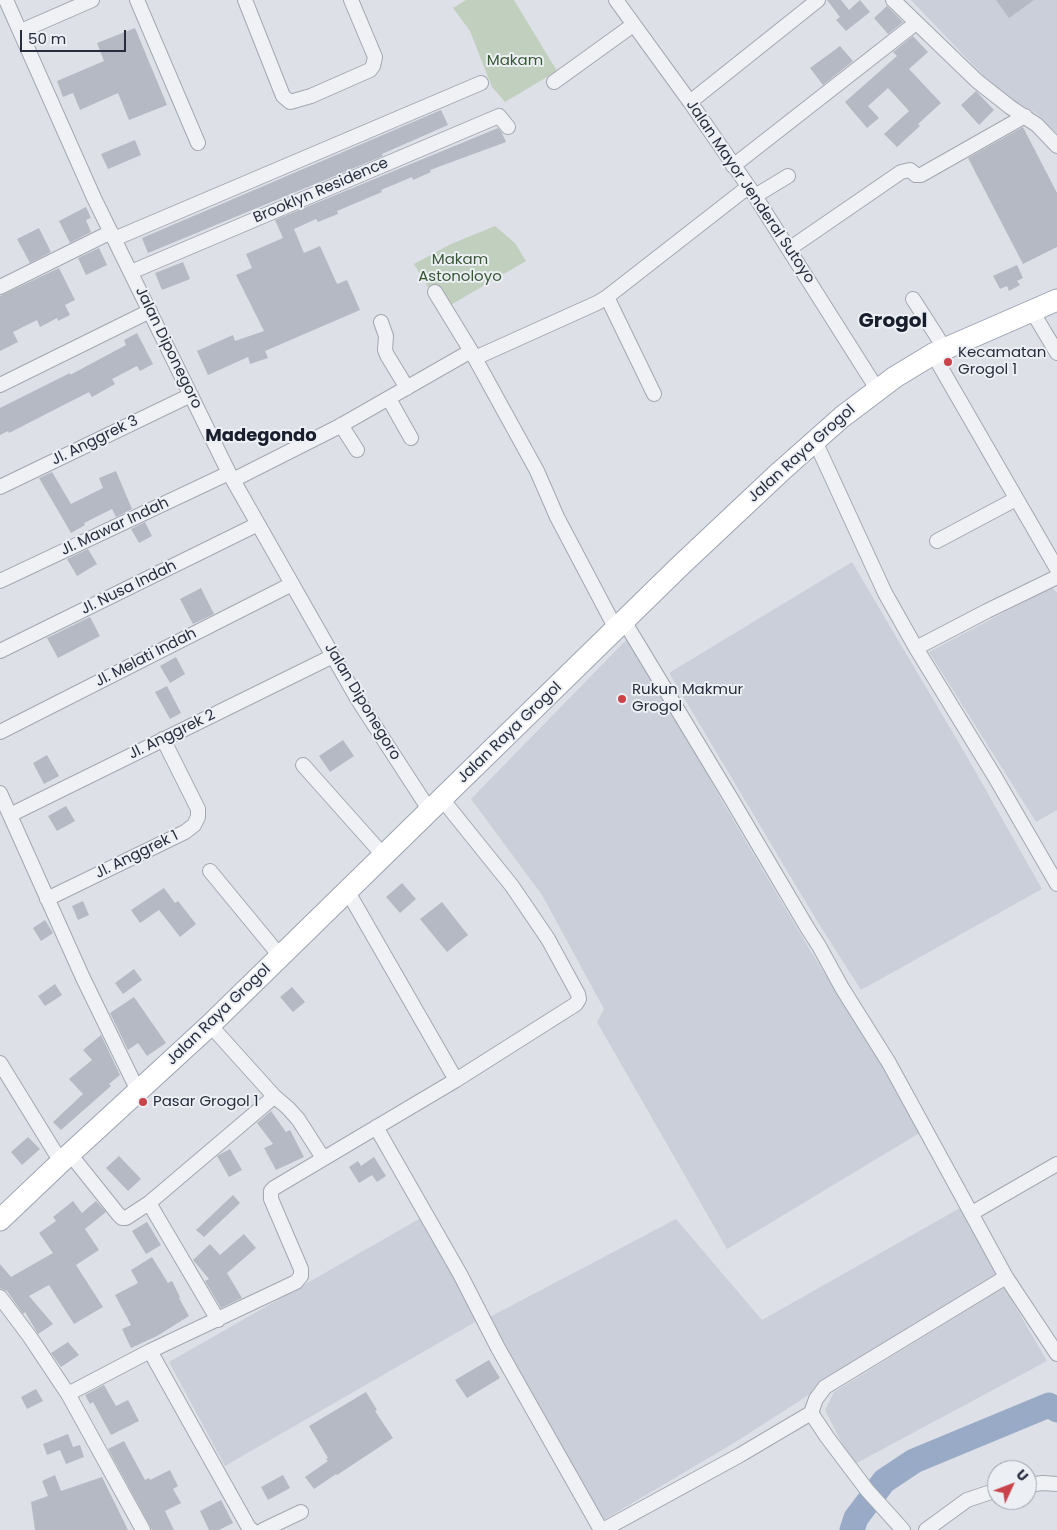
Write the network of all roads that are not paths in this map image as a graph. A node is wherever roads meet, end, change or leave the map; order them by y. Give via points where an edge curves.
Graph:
1 (6, 0) edge
2 (92, 0) edge
3 (137, 0) edge
4 (245, 0) edge
5 (351, 0) edge
6 (616, 0) edge
7 (818, 0) edge
8 (894, 0) edge
9 (916, 23) junction
10 (633, 25) junction
11 (21, 31) junction
12 (554, 82) dead end
13 (481, 83) dead end
14 (690, 102) junction
15 (1025, 116) junction
16 (508, 127) dead end
17 (198, 143) dead end
18 (1057, 146) edge
19 (733, 166) junction
20 (788, 176) dead end
21 (752, 192) junction
22 (112, 235) junction
23 (789, 249) junction
24 (131, 272) junction
25 (0, 287) edge
26 (435, 292) dead end
27 (607, 297) junction
28 (914, 299) dead end
29 (1057, 300) edge
30 (150, 311) junction
31 (1032, 311) junction
32 (381, 322) dead end
33 (939, 352) junction
34 (1057, 353) edge
35 (473, 355) junction
36 (0, 385) edge
37 (408, 388) junction
38 (877, 389) junction
39 (654, 394) dead end
40 (191, 395) junction
41 (389, 399) junction
42 (341, 425) junction
43 (411, 438) dead end
44 (815, 441) junction
45 (357, 450) dead end
46 (231, 477) junction
47 (0, 487) edge
48 (1016, 499) junction
49 (258, 524) junction
50 (937, 541) dead end
51 (1057, 569) edge
52 (1057, 577) edge
53 (0, 581) edge
54 (292, 584) junction
55 (620, 625) junction
56 (916, 648) junction
57 (0, 651) edge
58 (333, 656) junction
59 (0, 732) edge
60 (163, 740) junction
61 (303, 765) dead end
62 (0, 793) edge
63 (436, 805) junction
64 (10, 815) junction
65 (384, 856) junction
66 (210, 871) dead end
67 (1057, 884) edge
68 (348, 892) junction
69 (48, 899) junction
70 (280, 956) junction
71 (210, 1025) junction
72 (0, 1063) edge
73 (456, 1080) junction
74 (138, 1091) junction
75 (274, 1096) junction
76 (376, 1127) junction
77 (65, 1158) junction
78 (323, 1158) junction
79 (1057, 1164) edge
80 (149, 1203) junction
81 (972, 1213) junction
82 (0, 1220) edge
83 (1006, 1277) junction
84 (0, 1297) edge
85 (218, 1320) junction
86 (150, 1351) junction
87 (1057, 1354) edge
88 (68, 1394) junction
89 (811, 1413) junction
90 (1037, 1484) edge
91 (1057, 1484) edge
92 (987, 1493) edge
93 (301, 1512) dead end
94 (143, 1530) edge
95 (252, 1530) edge
96 (263, 1530) edge
97 (602, 1530) edge
98 (903, 1530) edge
99 (926, 1530) edge

1 - 11 street, Jalan Diponegoro
2 - 11 street
3 - 17 street
4 - 5 street via 283,96 290,102 311,96 373,66 374,57
6 - 10 street, Jalan Mayor Jenderal Sutoyo
7 - 14 street
8 - 9 street
9 - 15 street via 977,81
9 - 19 street
10 - 12 street
10 - 14 street, Jalan Mayor Jenderal Sutoyo
11 - 22 street, Jalan Diponegoro
13 - 22 street
14 - 19 street, Jalan Mayor Jenderal Sutoyo
15 - 18 street
15 - 23 street via 921,174 916,175 910,170 901,172
16 - 24 street, Brooklyn Residence via 499,116
19 - 21 street, Jalan Mayor Jenderal Sutoyo
20 - 21 street, Jl. Mawar Indah
21 - 23 street, Jalan Mayor Jenderal Sutoyo
21 - 27 street, Jl. Mawar Indah
22 - 24 street, Jalan Diponegoro
22 - 25 street
23 - 38 street, Jalan Mayor Jenderal Sutoyo
24 - 30 street, Jalan Diponegoro
26 - 35 street
27 - 35 street, Jl. Mawar Indah
27 - 39 street
28 - 33 street
29 - 31 main road, Jalan Raya Grogol
30 - 36 street
30 - 40 street, Jalan Diponegoro
31 - 33 main road, Jalan Raya Grogol
31 - 34 street
32 - 37 street via 387,355
33 - 38 main road, Jalan Raya Grogol
33 - 48 street
35 - 37 street, Jl. Mawar Indah
35 - 55 street via 537,472 557,517
37 - 41 street, Jl. Mawar Indah
38 - 44 main road, Jalan Raya Grogol
40 - 46 street, Jalan Diponegoro
40 - 47 street, Jl. Anggrek 3
41 - 42 street, Jl. Mawar Indah
41 - 43 street
42 - 45 street
42 - 46 street, Jl. Mawar Indah
44 - 55 main road, Jalan Raya Grogol
44 - 56 street via 885,592
46 - 49 street, Jalan Diponegoro
46 - 53 street, Jl. Mawar Indah
48 - 50 street
48 - 51 street
49 - 54 street, Jalan Diponegoro
49 - 57 street, Jl. Nusa Indah
52 - 56 street
54 - 58 street, Jalan Diponegoro
54 - 59 street, Jl. Melati Indah
55 - 63 main road, Jalan Raya Grogol
55 - 81 street via 758,843 889,1063
56 - 67 street
58 - 60 street, Jl. Anggrek 2
58 - 63 street, Jalan Diponegoro via 374,726
60 - 64 street, Jl. Anggrek 2
60 - 69 street, Jl. Anggrek 1 via 198,809 194,825
61 - 65 street
62 - 64 street
63 - 65 main road, Jalan Raya Grogol
63 - 73 street, Jalan Diponegoro via 512,886 548,938 579,999 570,1008
64 - 69 street
65 - 68 main road, Jalan Raya Grogol
66 - 70 street
68 - 70 main road, Jalan Raya Grogol
68 - 73 street
69 - 74 street
70 - 71 main road, Jalan Raya Grogol
71 - 74 main road, Jalan Raya Grogol
71 - 75 street
72 - 77 street
73 - 76 street
74 - 77 main road, Jalan Raya Grogol
75 - 78 street via 298,1119
75 - 80 street
76 - 78 street
76 - 97 street
77 - 80 street via 122,1218 131,1216
77 - 82 main road, Jalan Raya Grogol
78 - 85 street via 271,1191 271,1199 301,1269 301,1276 296,1282
79 - 81 street
80 - 85 street
81 - 83 street
83 - 87 street
83 - 89 street via 825,1388
84 - 88 street
85 - 86 street
86 - 88 street
86 - 95 street
88 - 94 street
89 - 97 street
89 - 98 street via 867,1490
90 - 91 street
92 - 99 street via 966,1500
93 - 96 street

